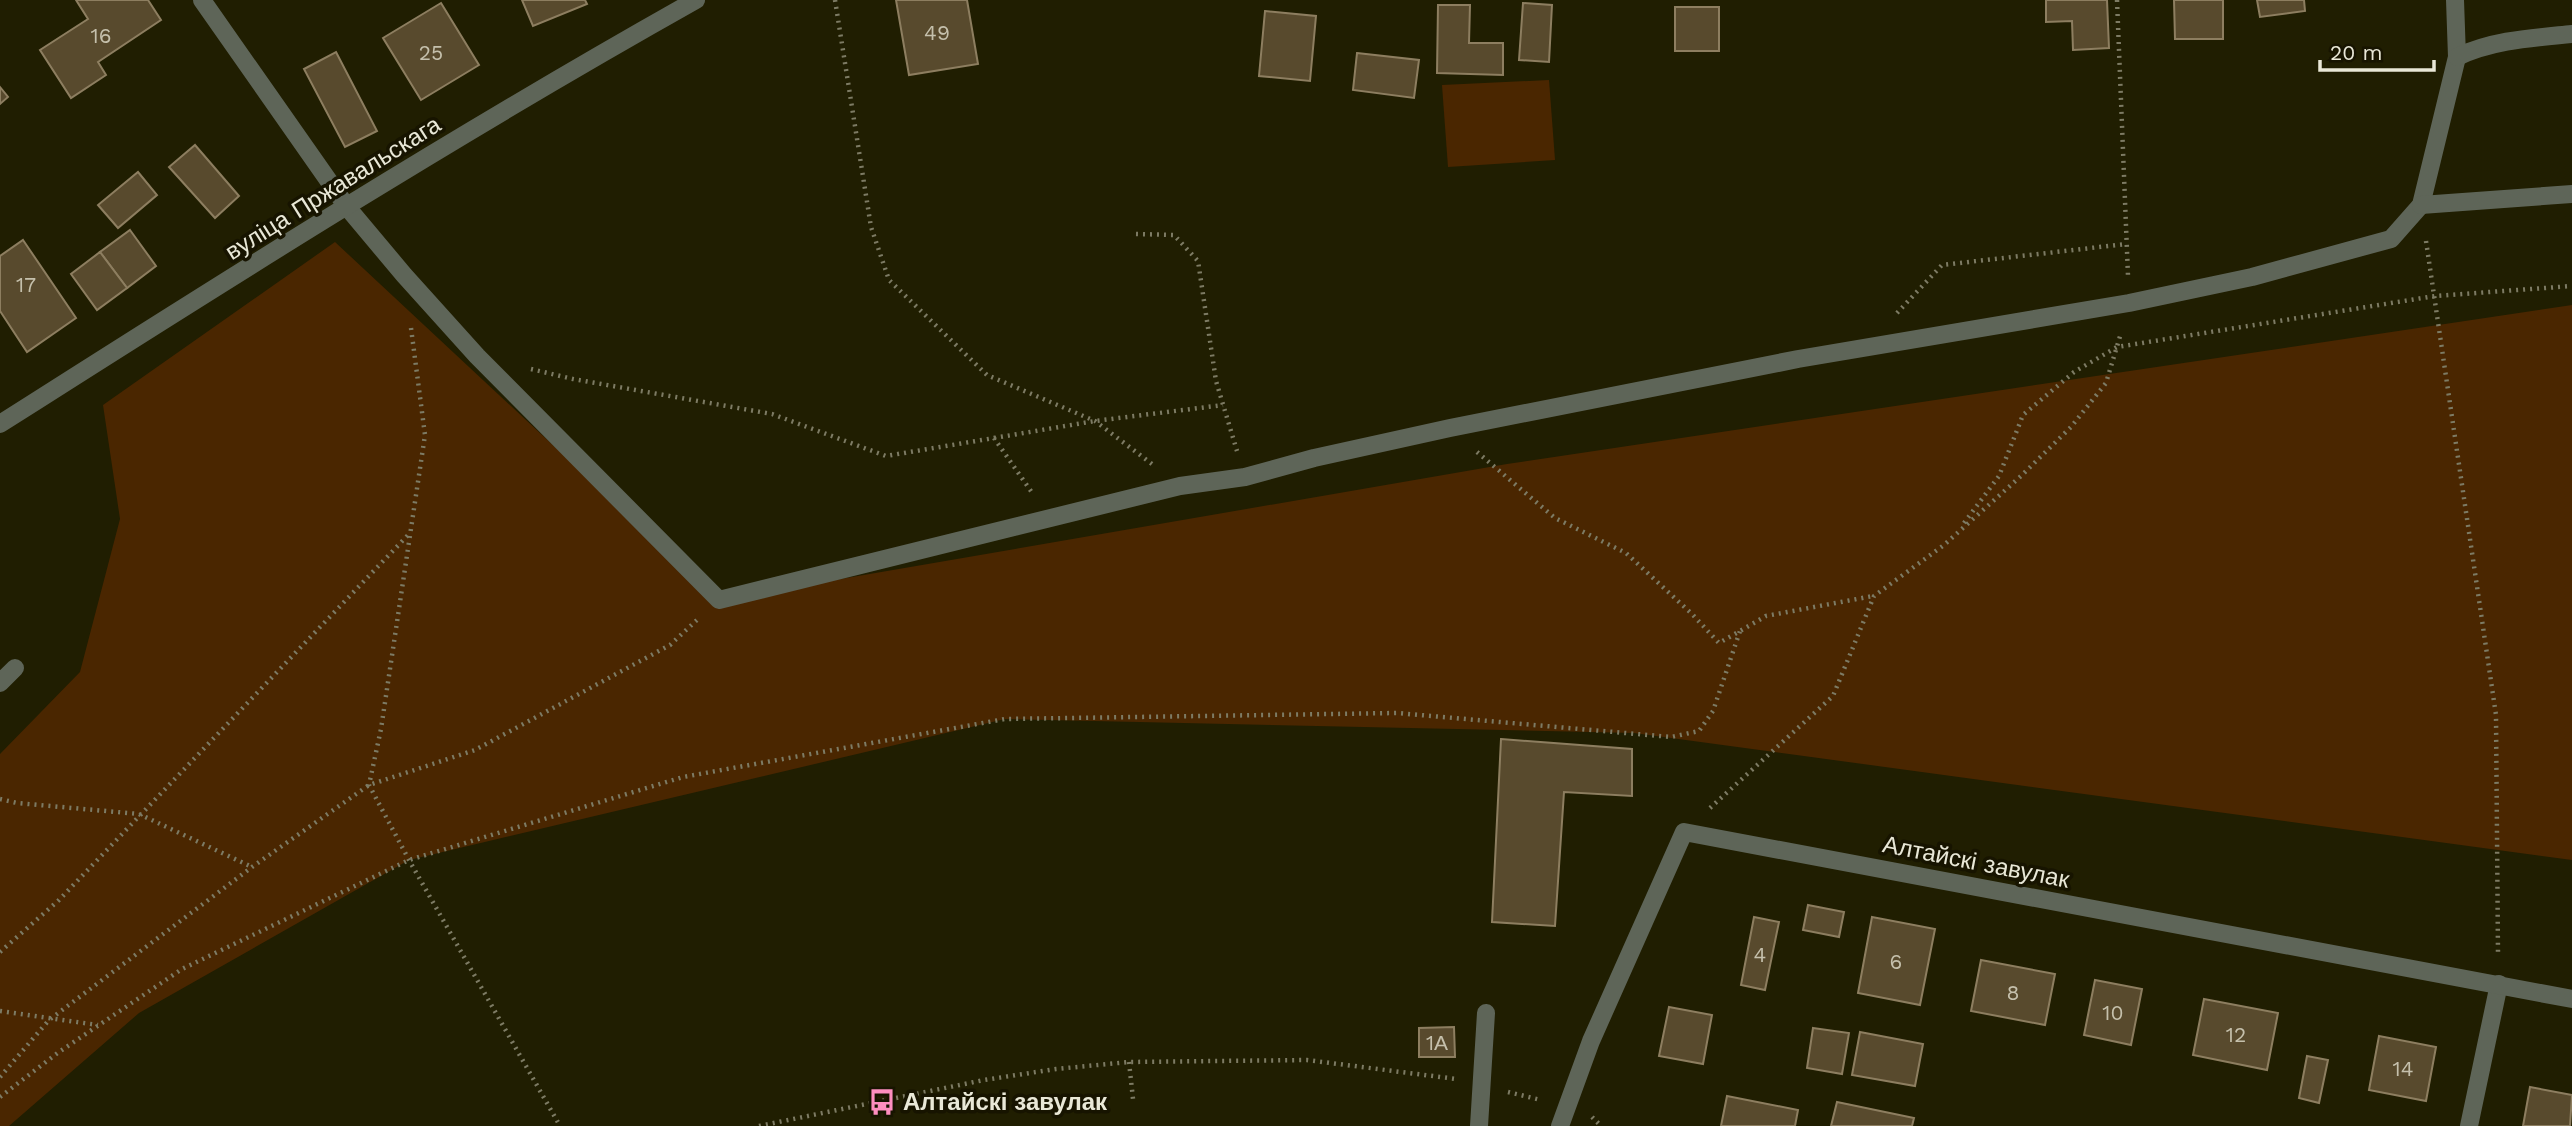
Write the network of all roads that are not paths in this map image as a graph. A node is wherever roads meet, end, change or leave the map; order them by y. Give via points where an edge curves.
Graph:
1 (202, 0) edge
2 (696, 0) edge
3 (2455, 0) edge
4 (2572, 34) edge
5 (2457, 57) junction
6 (2572, 194) edge
7 (2421, 205) junction
8 (347, 207) junction
9 (0, 424) edge
10 (15, 667) dead end
11 (0, 683) edge
12 (2499, 984) junction
13 (2572, 999) edge
14 (1486, 1013) dead end
15 (1479, 1126) edge
16 (1560, 1126) edge
17 (2469, 1126) edge

1 - 8 street
2 - 8 street, вуліца Пржавальскага
3 - 5 street
4 - 5 street via 2479,47
5 - 7 street
6 - 7 street
7 - 8 street via 2390,239 2252,277 1450,429 1245,477 1180,486 719,600 477,356
8 - 9 street, вуліца Пржавальскага
10 - 11 street
12 - 13 street, Алтайскі завулак
12 - 16 street, Алтайскі завулак via 1684,832 1591,1041
12 - 17 street
14 - 15 street

